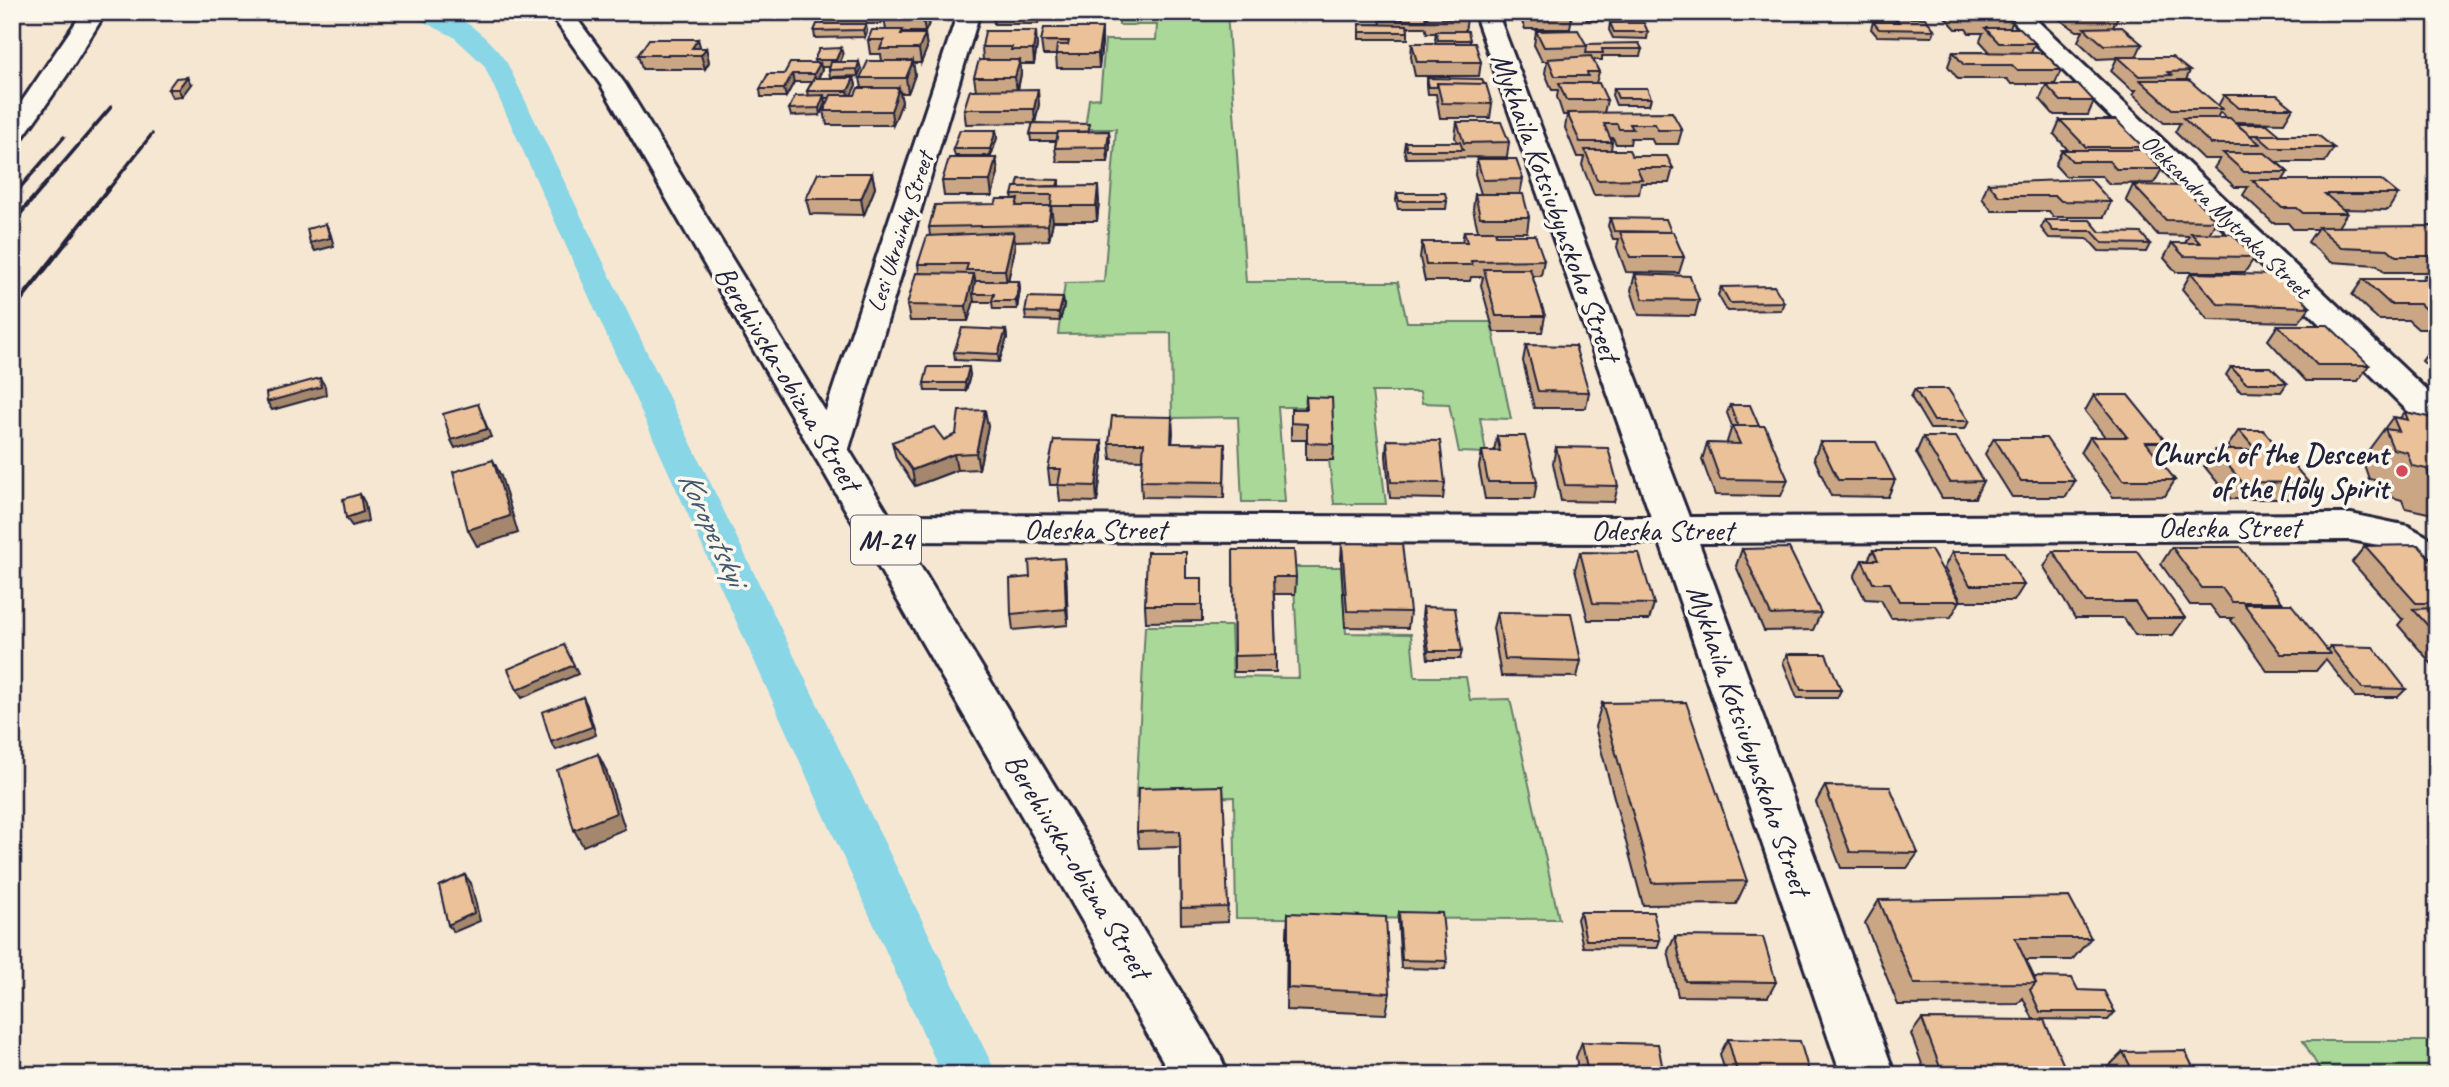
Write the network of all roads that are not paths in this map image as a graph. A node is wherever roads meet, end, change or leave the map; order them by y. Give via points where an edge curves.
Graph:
1 (95, 12) edge
2 (560, 12) edge
3 (970, 12) edge
4 (1485, 12) edge
5 (2015, 12) edge
6 (12, 134) edge
7 (2437, 420) edge
8 (830, 452) junction
9 (879, 528) junction
10 (1675, 530) junction
11 (2437, 560) edge
12 (1201, 1075) edge
13 (1868, 1075) edge

1 - 6 main road
2 - 8 main road, Berehivska-obizna Street / М-24 via 613,83
3 - 8 main road, Lesi Ukrainky Street
4 - 10 main road, Mykhaila Kotsiubynskoho Street
5 - 7 main road, Oleksandra Mytraka Street
8 - 9 main road, Berehivska-obizna Street / М-24
9 - 10 main road, Odeska Street
9 - 12 main road, Berehivska-obizna Street / М-24
10 - 11 main road, Odeska Street via 2351,527 2394,536
10 - 13 main road, Mykhaila Kotsiubynskoho Street

